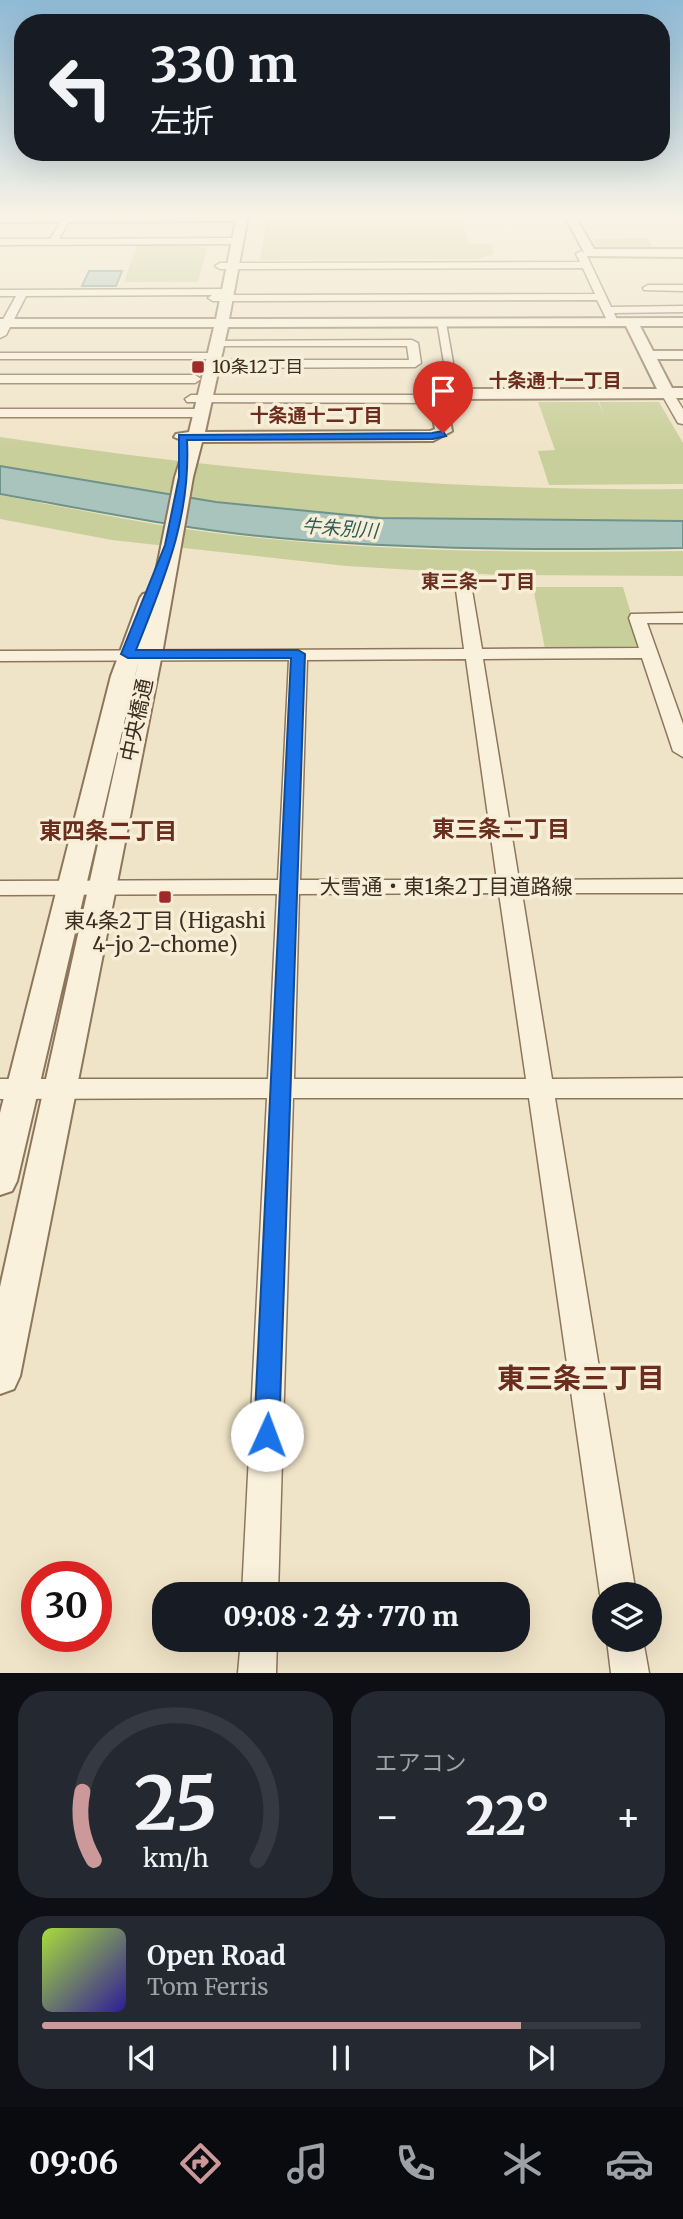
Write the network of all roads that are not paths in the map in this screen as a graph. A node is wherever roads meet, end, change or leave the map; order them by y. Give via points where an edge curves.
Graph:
1 (22, 294) edge
2 (160, 294) edge
3 (246, 294) edge
4 (366, 294) edge
5 (457, 294) edge
6 (598, 294) edge
7 (221, 295) junction
8 (458, 297) junction
9 (599, 297) junction
10 (683, 309) edge
11 (609, 316) junction
12 (631, 322) junction
13 (683, 322) edge
14 (215, 323) junction
15 (441, 323) junction
16 (2, 327) edge
17 (216, 355) junction
18 (649, 355) junction
19 (683, 355) edge
20 (0, 356) edge
21 (200, 356) junction
22 (0, 379) edge
23 (195, 379) junction
24 (455, 393) junction
25 (675, 393) edge
26 (438, 400) junction
27 (197, 406) junction
28 (0, 413) edge
29 (683, 420) edge
30 (189, 437) junction
31 (171, 545) joint
32 (464, 590) dead end
33 (683, 618) edge
34 (474, 653) junction
35 (649, 653) junction
36 (140, 654) junction
37 (298, 654) junction
38 (0, 656) edge
39 (682, 746) edge
40 (290, 887) junction
41 (508, 887) junction
42 (683, 887) edge
43 (0, 888) edge
44 (86, 888) junction
45 (540, 1087) junction
46 (683, 1088) edge
47 (11, 1089) edge
48 (60, 1089) junction
49 (280, 1089) junction
50 (0, 1181) edge
51 (0, 1376) edge
52 (260, 1582) edge
53 (616, 1582) edge
54 (258, 1652) edge
55 (627, 1652) edge
56 (257, 1673) edge
57 (630, 1673) edge

1 - 16 street
2 - 7 street
3 - 7 street
4 - 8 street
5 - 8 street
6 - 9 street
7 - 14 street
8 - 9 street
9 - 11 street
10 - 11 street
11 - 12 street
11 - 15 street
12 - 13 street
12 - 18 street
14 - 15 street
14 - 16 street
14 - 17 street
14 - 21 street
15 - 24 street
17 - 17 street via 412,343 415,363
17 - 21 street
17 - 27 street
18 - 19 street
18 - 25 street
20 - 21 street
21 - 23 street
22 - 23 street
23 - 27 street
24 - 25 street
24 - 26 street via 442,394
25 - 29 street
26 - 27 street
26 - 30 street via 444,430 436,436
27 - 28 street
27 - 30 street
30 - 31 street
31 - 36 street, 中央橋通
32 - 34 street
33 - 35 street via 638,618
34 - 35 street
34 - 37 street
34 - 41 street
35 - 39 street
36 - 37 street
36 - 38 street
36 - 44 street, 中央橋通
37 - 40 street
40 - 41 street, 大雪通・東1条2丁目道路線
40 - 44 street, 大雪通・東1条2丁目道路線
40 - 49 street
41 - 42 street, 大雪通・東1条2丁目道路線
41 - 45 street
43 - 44 street, 大雪通・東1条2丁目道路線
44 - 47 street, 中央橋通
44 - 48 street, 中央橋通
45 - 46 street
45 - 49 street
45 - 53 street
47 - 48 street
47 - 50 street, 中央橋通
48 - 49 street
48 - 51 street, 中央橋通
49 - 52 street
54 - 56 street
55 - 57 street

